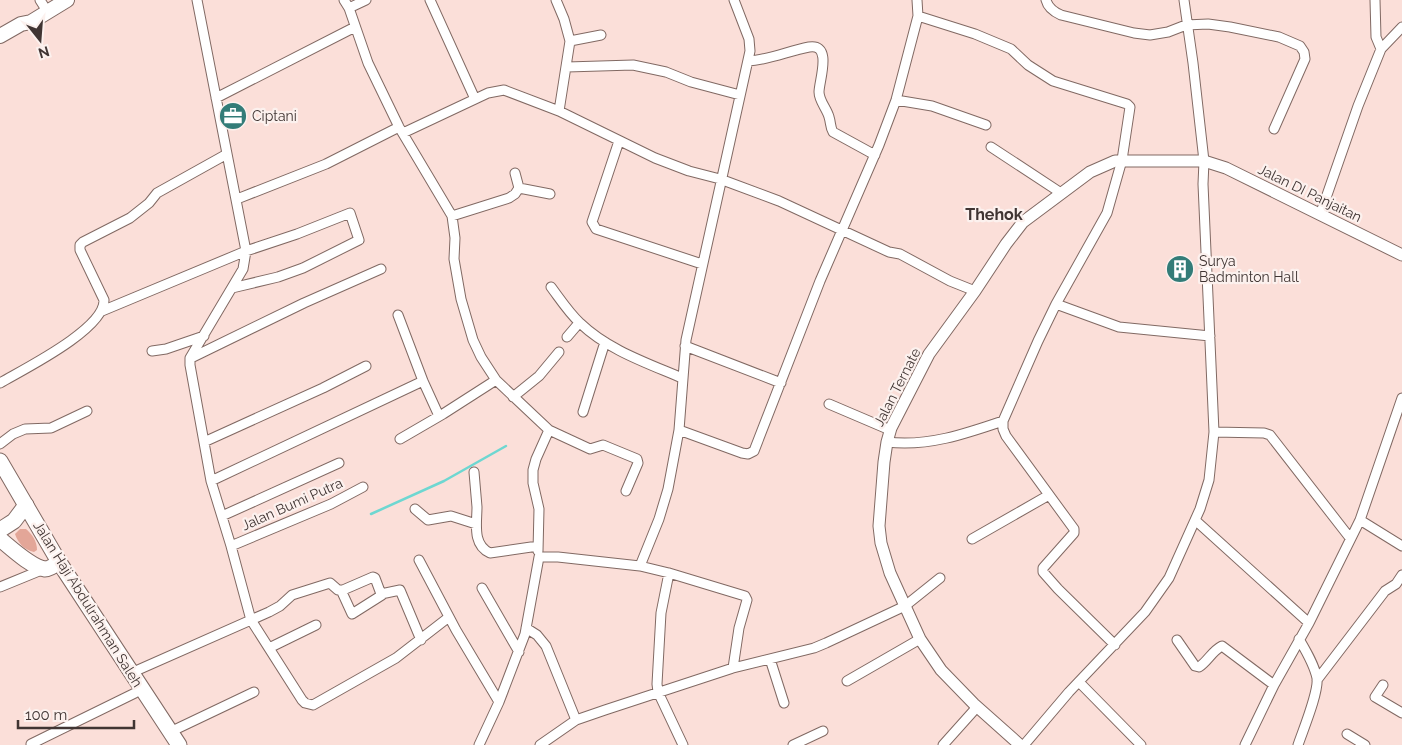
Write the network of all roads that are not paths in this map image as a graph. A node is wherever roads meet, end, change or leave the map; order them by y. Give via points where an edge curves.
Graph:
1 (67, 0) edge
2 (198, 0) edge
3 (344, 0) edge
4 (366, 0) edge
5 (430, 0) edge
6 (556, 0) edge
7 (734, 0) edge
8 (918, 0) edge
9 (1046, 0) edge
10 (1184, 0) edge
11 (1375, 0) edge
12 (44, 6) edge
13 (349, 8) junction
14 (918, 16) junction
15 (31, 22) junction
16 (1186, 25) junction
17 (355, 27) junction
18 (1402, 27) edge
19 (601, 35) dead end
20 (0, 36) edge
21 (570, 41) junction
22 (0, 45) edge
23 (1381, 49) junction
24 (748, 61) junction
25 (567, 67) junction
26 (740, 96) junction
27 (216, 98) junction
28 (475, 99) junction
29 (896, 100) junction
30 (559, 111) junction
31 (986, 125) dead end
32 (1274, 129) dead end
33 (401, 130) junction
34 (618, 141) junction
35 (991, 147) dead end
36 (227, 154) junction
37 (875, 155) junction
38 (1122, 160) junction
39 (1204, 162) junction
40 (515, 173) dead end
41 (720, 179) junction
42 (519, 188) junction
43 (1061, 193) junction
44 (550, 194) dead end
45 (237, 199) junction
46 (1320, 215) junction
47 (452, 216) junction
48 (843, 230) junction
49 (246, 251) junction
50 (1402, 255) edge
51 (702, 264) junction
52 (381, 269) dead end
53 (551, 287) dead end
54 (232, 288) junction
55 (975, 291) junction
56 (1056, 304) junction
57 (102, 311) junction
58 (398, 315) dead end
59 (579, 323) junction
60 (204, 336) junction
61 (1210, 336) junction
62 (567, 337) dead end
63 (605, 342) junction
64 (685, 346) junction
65 (152, 351) dead end
66 (559, 352) dead end
67 (190, 358) junction
68 (366, 366) dead end
69 (682, 378) junction
70 (496, 380) junction
71 (423, 381) junction
72 (0, 383) edge
73 (781, 383) junction
74 (513, 397) junction
75 (1402, 398) edge
76 (829, 404) dead end
77 (87, 411) dead end
78 (584, 412) dead end
79 (439, 416) junction
80 (1003, 421) junction
81 (549, 430) junction
82 (679, 430) junction
83 (890, 430) junction
84 (1214, 432) junction
85 (400, 439) dead end
86 (204, 442) junction
87 (887, 442) junction
88 (0, 444) edge
89 (0, 461) edge
90 (340, 463) dead end
91 (474, 472) dead end
92 (0, 481) edge
93 (211, 481) junction
94 (363, 487) dead end
95 (626, 491) dead end
96 (1049, 495) junction
97 (23, 509) junction
98 (416, 509) dead end
99 (222, 516) junction
100 (1195, 520) junction
101 (1360, 520) junction
102 (476, 524) junction
103 (0, 530) edge
104 (1350, 538) junction
105 (0, 539) edge
106 (972, 539) dead end
107 (231, 546) junction
108 (538, 546) junction
109 (1402, 546) edge
110 (539, 557) junction
111 (419, 560) dead end
112 (52, 565) junction
113 (640, 566) junction
114 (669, 573) junction
115 (1402, 575) edge
116 (940, 578) dead end
117 (0, 587) edge
118 (482, 588) dead end
119 (340, 590) junction
120 (382, 595) junction
121 (904, 606) junction
122 (449, 617) junction
123 (251, 620) junction
124 (1308, 623) junction
125 (316, 625) dead end
126 (526, 628) junction
127 (920, 639) junction
128 (1299, 639) junction
129 (421, 640) junction
130 (1177, 640) dead end
131 (1115, 645) junction
132 (269, 648) junction
133 (519, 652) junction
134 (770, 659) junction
135 (733, 668) junction
136 (131, 673) junction
137 (1317, 680) junction
138 (847, 682) dead end
139 (1079, 682) junction
140 (1274, 685) junction
141 (1383, 686) dead end
142 (135, 692) junction
143 (254, 692) dead end
144 (658, 692) junction
145 (499, 702) junction
146 (784, 703) dead end
147 (977, 706) junction
148 (1402, 713) edge
149 (576, 720) junction
150 (823, 732) dead end
151 (1347, 734) dead end
152 (170, 738) edge
153 (31, 744) dead end
154 (179, 745) edge
155 (478, 745) edge
156 (540, 745) edge
157 (683, 745) edge
158 (793, 745) edge
159 (943, 745) edge
160 (1020, 745) edge
161 (1024, 745) edge
162 (1141, 745) edge
163 (1245, 745) edge
164 (1298, 745) edge
165 (1365, 745) edge

1 - 12 main road
2 - 27 street
3 - 13 street
4 - 13 street
5 - 28 street
6 - 21 street
7 - 24 street via 750,39
8 - 14 street
9 - 16 street via 1053,12 1134,33 1150,35
10 - 16 street
11 - 23 street via 1376,37
12 - 15 main road
13 - 17 street
14 - 29 street
14 - 38 street via 1011,49 1028,65 1054,81 1127,104 1130,111
15 - 20 main road
15 - 22 main road via 26,31
16 - 32 street via 1208,24 1279,36 1300,46 1305,60
16 - 39 street
17 - 27 street
17 - 33 street via 368,63
18 - 23 street
19 - 21 street
21 - 25 street
23 - 46 street
24 - 26 street
24 - 37 street via 808,48 818,49 824,61 820,96 833,132
25 - 26 street via 640,66
25 - 30 street
26 - 41 street
27 - 36 street
28 - 30 street via 504,90
28 - 33 street
29 - 31 street via 932,106
29 - 37 street
30 - 34 street
33 - 45 street
33 - 47 street
34 - 41 street via 681,168
34 - 51 street via 593,226
35 - 43 street
36 - 45 street
36 - 57 street via 157,193 130,218 80,245 104,300
37 - 48 street
38 - 39 street, Jalan Ternate
38 - 43 street, Jalan Ternate via 1090,172
38 - 56 street via 1107,213
39 - 46 street, Jalan DI Panjaitan via 1226,168
39 - 61 street
40 - 42 street
41 - 48 street
41 - 51 street
42 - 44 street
42 - 47 street via 509,198
43 - 55 street, Jalan Ternate via 1023,222
45 - 49 street
46 - 50 street, Jalan DI Panjaitan
47 - 70 street via 454,259 461,299 473,340
48 - 55 street
48 - 73 street
49 - 54 street via 243,269
49 - 54 street via 350,213 359,240 295,271
49 - 57 street
51 - 64 street
52 - 67 street
53 - 59 street
54 - 60 street
55 - 83 street, Jalan Ternate via 929,354
56 - 61 street via 1119,327
56 - 80 street
57 - 72 street via 94,322 56,350
58 - 71 street
59 - 62 street
59 - 63 street
60 - 65 street
60 - 67 street
61 - 84 street
63 - 69 street
63 - 78 street
64 - 69 street
64 - 73 street
66 - 74 street via 539,376
67 - 86 street
68 - 86 street
69 - 82 street
70 - 74 street
70 - 79 street
71 - 79 street
71 - 93 street
73 - 82 street via 751,453 742,453
74 - 81 street
75 - 101 street
76 - 83 street
77 - 88 street via 51,428 25,429
79 - 85 street
80 - 87 street via 965,434 921,443
80 - 96 street via 1006,436
81 - 95 street via 590,449 603,445 637,459
81 - 108 street via 533,470
82 - 113 street via 668,489
83 - 87 street, Jalan Ternate
84 - 100 street via 1209,480
84 - 104 street via 1270,435
86 - 93 street
87 - 121 street, Jalan Ternate via 879,526 890,573
89 - 97 main road, Jalan Haji Abdulrahman Saleh
90 - 99 street
91 - 102 street
92 - 97 main road, Jalan Haji Abdulrahman Saleh
93 - 99 street
94 - 107 street, Jalan Bumi Putra
96 - 106 street
96 - 131 street via 1074,531 1043,572
97 - 103 main road via 14,521
97 - 112 main road, Jalan Haji Abdulrahman Saleh
98 - 102 street via 428,520 451,516
99 - 107 street
100 - 124 street
100 - 131 street via 1169,578
101 - 104 street
101 - 109 street
102 - 108 street via 481,547 490,553
104 - 124 street
105 - 112 main road via 28,561
107 - 123 street
108 - 110 street
110 - 113 street
110 - 126 street
111 - 122 street
112 - 117 street
112 - 136 main road, Jalan Haji Abdulrahman Saleh
112 - 142 main road, Jalan Haji Abdulrahman Saleh
113 - 114 street
114 - 135 street via 747,598
114 - 144 street via 661,613
115 - 137 street via 1380,598
116 - 121 street
118 - 133 street
119 - 120 street via 374,577
119 - 120 street via 352,614
119 - 123 street via 330,583 292,595 280,606
120 - 129 street via 400,590
121 - 127 street, Jalan Ternate
121 - 134 street via 826,643
122 - 129 street
122 - 145 street
123 - 132 street
123 - 136 street
124 - 128 street
125 - 132 street
126 - 133 street
126 - 149 street via 546,646
127 - 138 street
127 - 147 street, Jalan Ternate via 941,670
128 - 137 street
128 - 140 street
129 - 132 street via 314,705 302,700
130 - 140 street via 1194,666 1199,667 1222,646
131 - 139 street
133 - 145 street
134 - 135 street
134 - 146 street
135 - 144 street
136 - 152 main road, Jalan Haji Abdulrahman Saleh
137 - 164 street
139 - 161 street
139 - 162 street
140 - 163 street
141 - 148 street via 1375,698
142 - 152 main road, Jalan Haji Abdulrahman Saleh
142 - 153 street
143 - 152 street
144 - 149 street
144 - 157 street
145 - 155 street
147 - 159 street
147 - 160 street, Jalan Ternate
149 - 156 street
150 - 158 street
151 - 165 street
152 - 154 main road, Jalan Haji Abdulrahman Saleh

